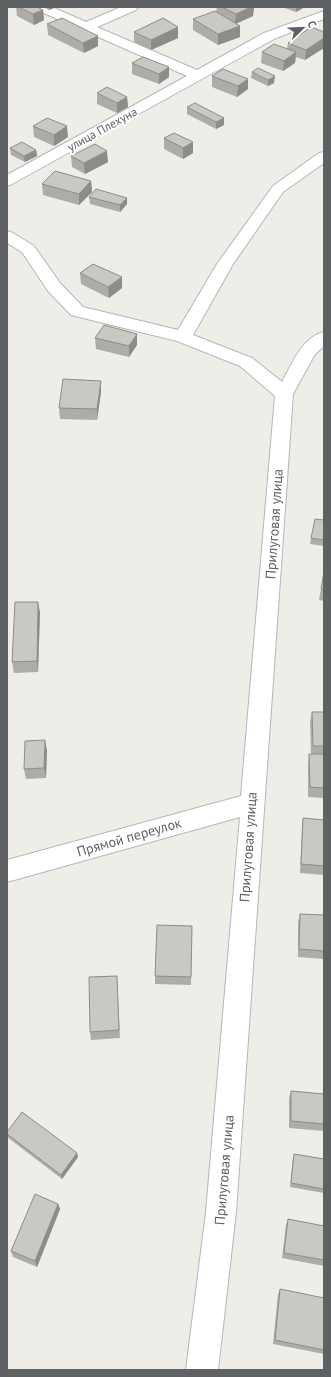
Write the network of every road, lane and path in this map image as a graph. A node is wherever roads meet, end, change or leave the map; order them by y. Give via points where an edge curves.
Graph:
1 (42, 7) edge
2 (132, 7) edge
3 (324, 15) edge
4 (86, 27) junction
5 (196, 74) junction
6 (324, 156) edge
7 (7, 181) edge
8 (7, 236) edge
9 (183, 337) junction
10 (324, 338) edge
11 (284, 394) junction
12 (252, 803) junction
13 (7, 871) edge
14 (202, 1370) edge

1 - 4 street
2 - 4 street
3 - 5 street, улица Плехуна via 269,36
4 - 5 street
5 - 7 street, улица Плехуна
6 - 9 street via 278,189 225,264
8 - 9 street via 28,249 54,287 77,311
9 - 11 street via 246,362
10 - 11 street, Прилуговая улица via 308,351
11 - 12 street, Прилуговая улица
12 - 13 street, Прямой переулок
12 - 14 street, Прилуговая улица via 221,1212

